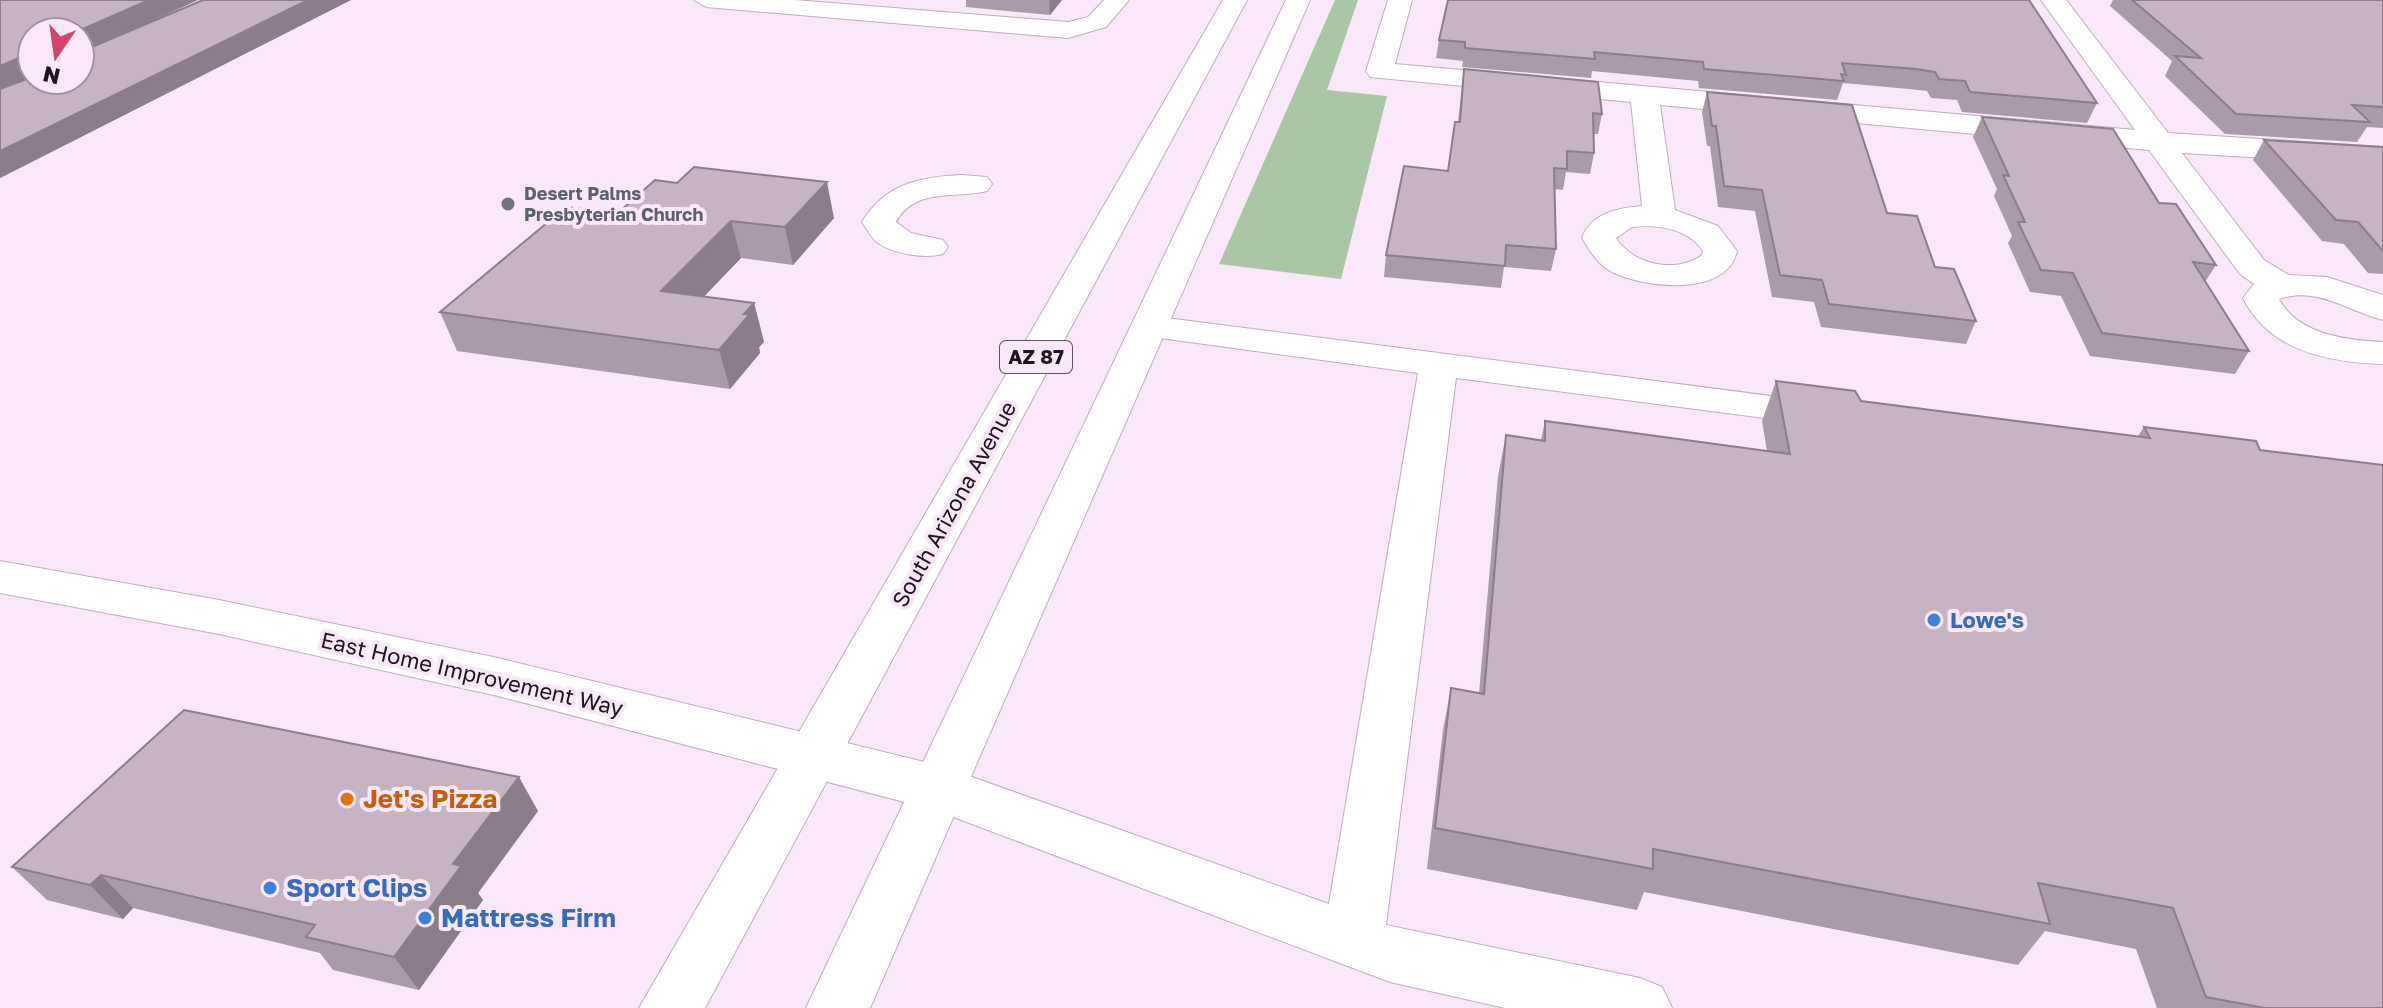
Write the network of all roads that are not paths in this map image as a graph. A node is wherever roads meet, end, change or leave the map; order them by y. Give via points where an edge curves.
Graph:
1 (706, 0) edge
2 (1117, 0) edge
3 (1235, 0) edge
4 (1298, 0) edge
5 (1400, 0) edge
6 (2053, 0) edge
7 (1644, 95) junction
8 (2157, 141) junction
9 (2383, 156) edge
10 (976, 184) dead end
11 (1660, 217) dead end
12 (931, 247) dead end
13 (2281, 286) junction
14 (2383, 309) edge
15 (1151, 327) junction
16 (2383, 353) edge
17 (1439, 364) junction
18 (1864, 419) edge
19 (0, 577) edge
20 (811, 756) junction
21 (941, 789) junction
22 (1354, 940) junction
23 (671, 1008) edge
24 (838, 1008) edge
25 (1640, 1008) edge

1 - 2 street via 1068,30 1101,22
3 - 20 street, South Arizona Avenue / AZ 87
4 - 15 street
5 - 7 street via 1380,71
6 - 8 street
7 - 8 street
7 - 11 street
8 - 9 street
8 - 13 street via 2252,267
10 - 12 street via 938,185 902,194 885,207 879,222 888,235
13 - 14 street via 2326,288
13 - 16 street via 2261,298 2275,320 2318,342
15 - 17 street
15 - 21 street
17 - 18 street
17 - 22 street
19 - 20 street, East Home Improvement Way via 498,677
20 - 21 street, East Home Improvement Way
20 - 23 street, South Arizona Avenue / AZ 87
21 - 22 street, East Home Improvement Way
21 - 24 street
22 - 25 street, East Home Improvement Way via 1390,954

